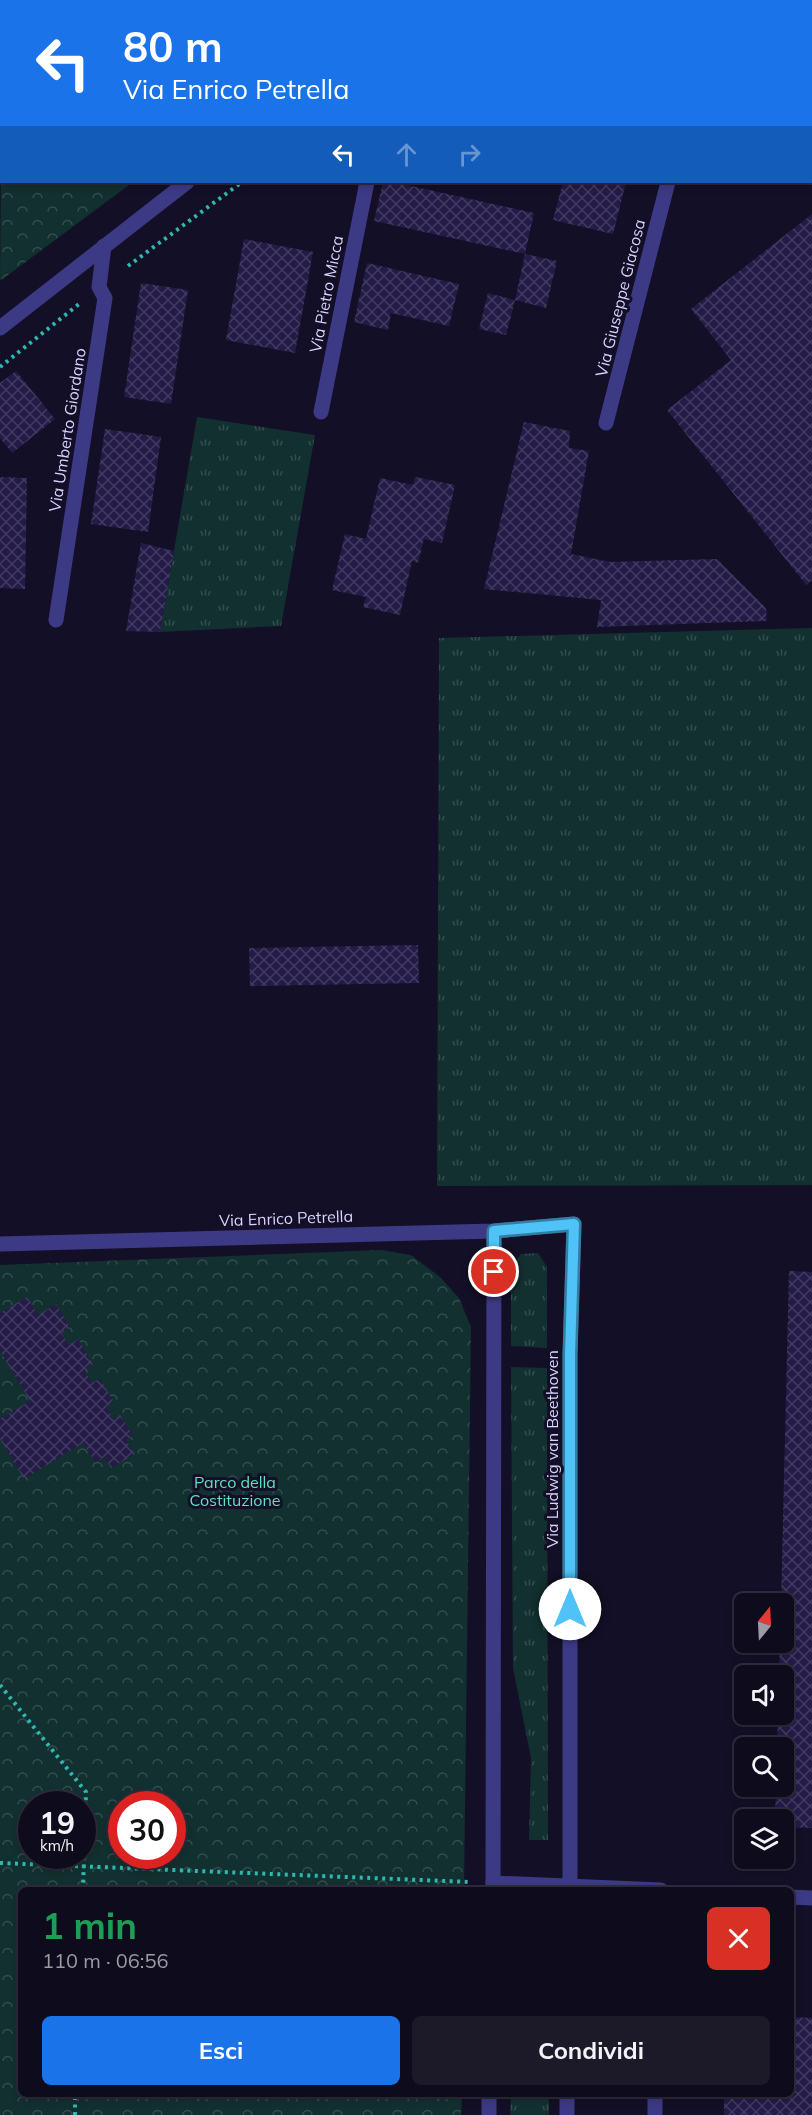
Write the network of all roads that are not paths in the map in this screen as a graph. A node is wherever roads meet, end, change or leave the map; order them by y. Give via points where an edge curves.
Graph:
1 (186, 183) edge
2 (367, 183) edge
3 (668, 183) edge
4 (104, 246) junction
5 (0, 328) edge
6 (321, 412) dead end
7 (606, 423) dead end
8 (56, 620) dead end
9 (574, 1224) joint
10 (494, 1231) junction
11 (0, 1244) edge
12 (493, 1886) edge
13 (532, 1887) edge
14 (570, 1887) edge
15 (794, 1897) edge
16 (812, 1898) edge
17 (489, 2097) edge
18 (567, 2097) edge
19 (655, 2097) edge
20 (489, 2115) edge
21 (567, 2115) edge
22 (655, 2115) edge

1 - 4 street
2 - 6 street, Via Pietro Micca
3 - 7 street, Via Giuseppe Giacosa
4 - 5 street
4 - 8 street, Via Umberto Giordano via 99,287 105,298
9 - 10 street, Via Enrico Petrella
9 - 14 street, Via Ludwig van Beethoven via 570,1355
10 - 11 street, Via Enrico Petrella
10 - 12 street
12 - 13 street
15 - 16 street
17 - 20 street
18 - 21 street
19 - 22 street

